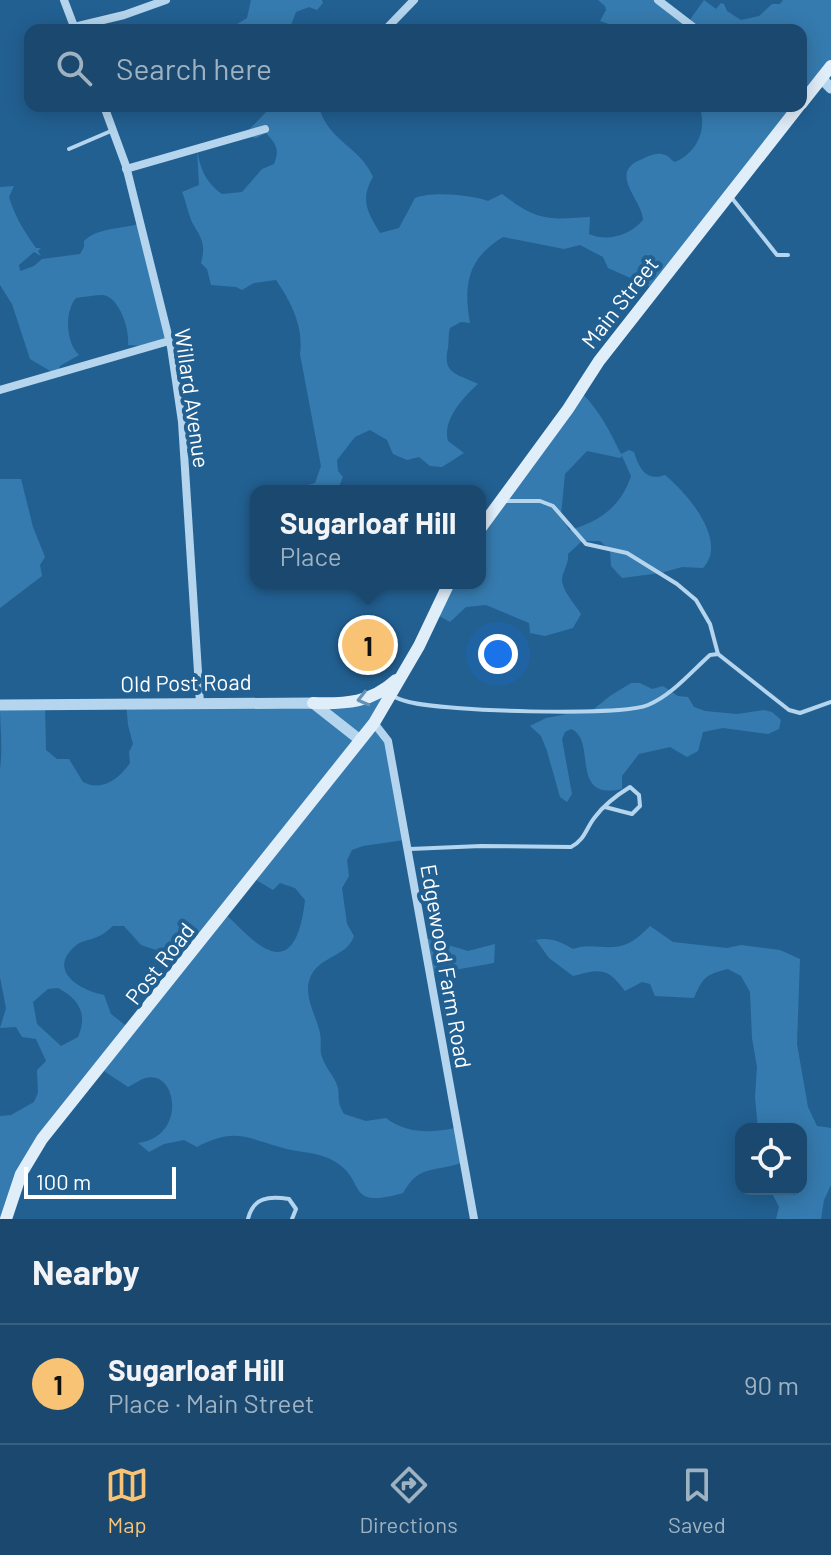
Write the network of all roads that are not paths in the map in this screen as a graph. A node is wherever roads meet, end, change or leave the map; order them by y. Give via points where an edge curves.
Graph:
1 (64, 0) edge
2 (166, 0) edge
3 (414, 0) edge
4 (658, 0) edge
5 (73, 24) edge
6 (90, 24) edge
7 (391, 24) edge
8 (689, 24) edge
9 (831, 66) edge
10 (826, 83) edge
11 (807, 99) edge
12 (106, 112) edge
13 (795, 112) edge
14 (265, 129) dead end
15 (114, 130) junction
16 (69, 149) dead end
17 (126, 169) junction
18 (730, 195) junction
19 (788, 255) dead end
20 (169, 341) junction
21 (0, 390) edge
22 (501, 501) junction
23 (486, 521) edge
24 (446, 589) edge
25 (718, 654) junction
26 (405, 672) junction
27 (392, 696) junction
28 (831, 702) edge
29 (200, 703) junction
30 (313, 703) junction
31 (0, 705) edge
32 (374, 723) junction
33 (360, 740) junction
34 (605, 807) junction
35 (407, 850) junction
36 (6, 1219) edge
37 (248, 1219) edge
38 (292, 1219) edge
39 (474, 1219) edge

1 - 5 street
2 - 6 street
3 - 7 street
4 - 8 street
9 - 10 main road, Main Street
10 - 11 main road, Main Street
12 - 15 street, Willard Avenue
13 - 18 main road, Main Street
14 - 17 street
15 - 16 lane
15 - 17 street, Willard Avenue
17 - 20 street, Willard Avenue
18 - 19 lane via 777,255
18 - 22 main road, Main Street via 599,361
20 - 21 street
20 - 29 street, Willard Avenue via 182,422
22 - 23 main road, Main Street
22 - 25 lane via 553,506 586,544 627,553 665,576 696,600
24 - 26 main road
25 - 27 lane via 645,706 589,711 447,707
25 - 28 lane via 789,710 800,713
26 - 27 main road
26 -> 30 main road via 373,698
27 - 32 main road
29 - 30 street, Old Post Road
29 - 31 street, Old Post Road
30 - 33 street
32 - 33 main road
32 - 35 street, Edgewood Farm Road via 388,741
33 - 36 main road, Post Road via 42,1139 21,1174
34 - 34 lane via 630,787 639,795 640,806 632,814
34 - 35 lane via 571,847
35 - 39 street, Edgewood Farm Road
37 - 38 lane via 255,1202 280,1198 294,1205

